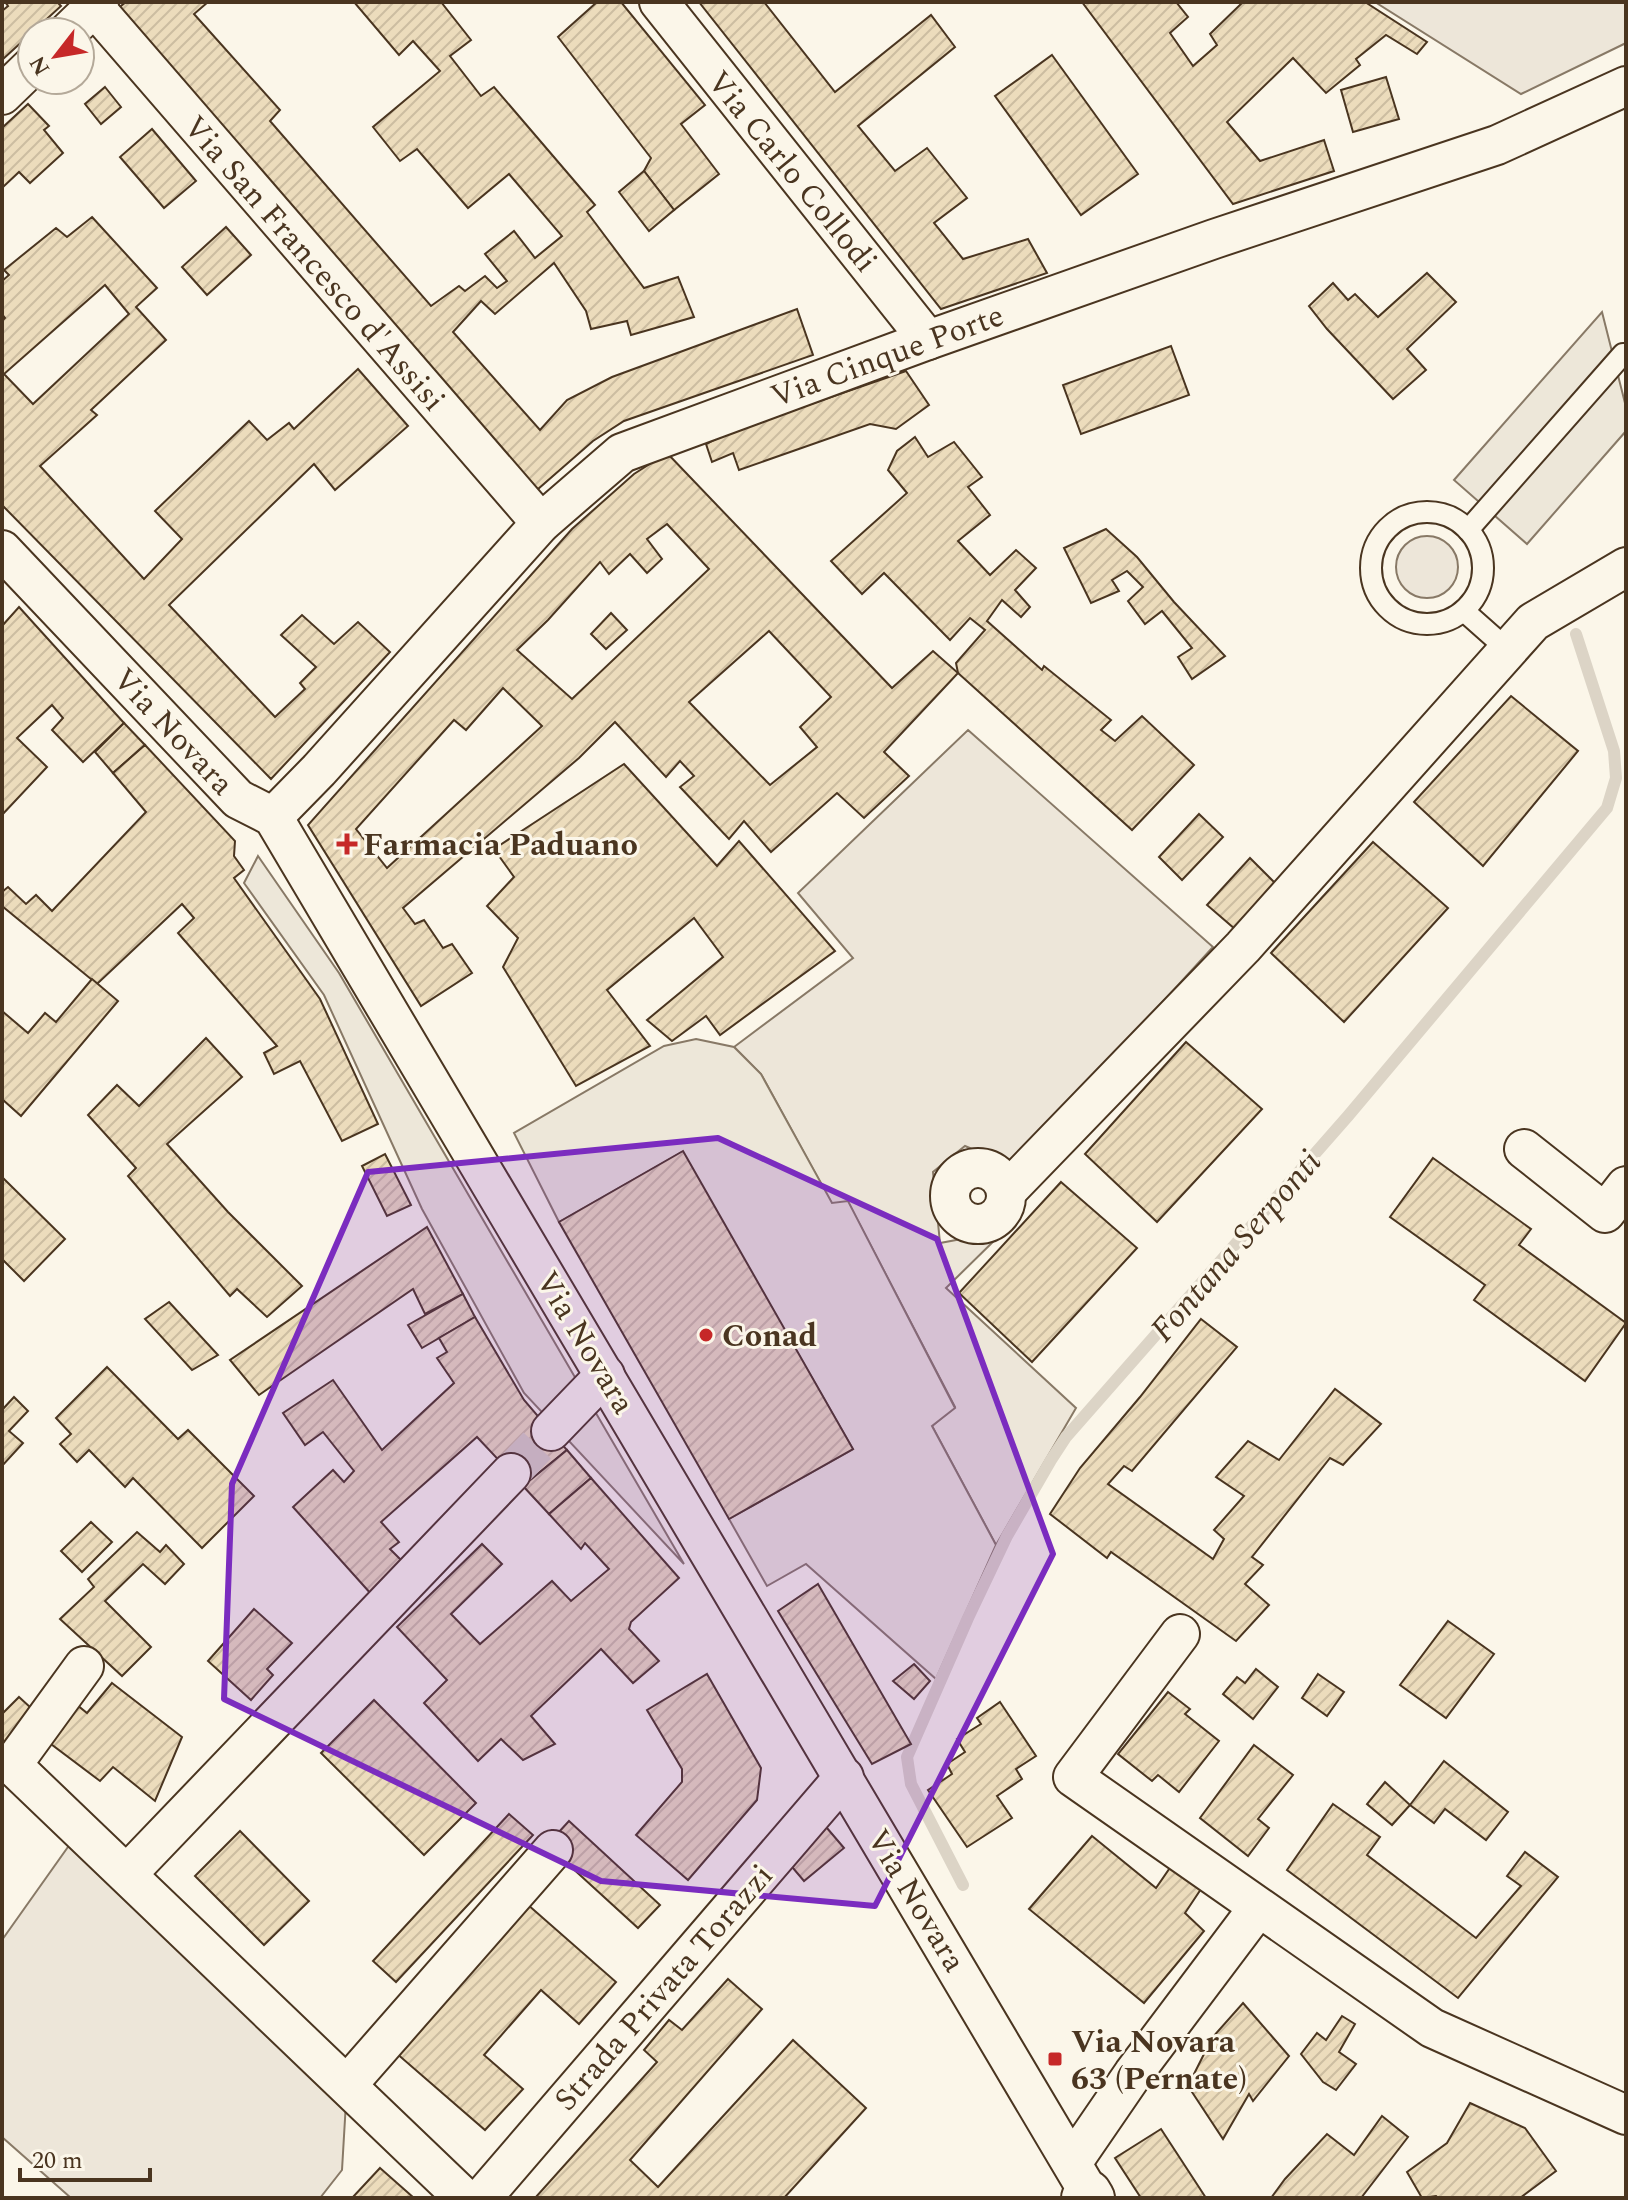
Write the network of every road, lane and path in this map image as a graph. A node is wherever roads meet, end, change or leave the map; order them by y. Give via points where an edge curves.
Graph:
1 (659, 2) edge
2 (88, 11) edge
3 (1626, 86) edge
4 (928, 340) junction
5 (1626, 354) edge
6 (541, 523) junction
7 (1468, 530) junction
8 (2, 550) edge
9 (1626, 567) edge
10 (1464, 611) junction
11 (1508, 650) junction
12 (273, 817) junction
13 (1524, 1149) dead end
14 (1626, 1186) edge
15 (1006, 1192) dead end
16 (605, 1375) junction
17 (551, 1431) tunnel mouth
18 (511, 1473) tunnel mouth
19 (1180, 1634) dead end
20 (84, 1666) dead end
21 (844, 1777) junction
22 (553, 1850) dead end
23 (127, 1874) junction
24 (1258, 1908) junction
25 (347, 2085) junction
26 (1626, 2115) edge
27 (1084, 2188) edge
28 (464, 2198) edge
29 (482, 2198) edge

1 - 4 street, Via Carlo Collodi
2 - 6 street, Via San Francesco d'Assisi
3 - 4 street, Via Cinque Porte via 1497,145
4 - 6 street, Via Cinque Porte via 622,453
5 - 7 lane
6 - 12 street, Via Cinque Porte
7 - 10 lane via 1483,558 1483,577
7 - 10 lane via 1448,515 1413,513 1383,532 1371,566 1373,583 1393,613 1429,624
8 - 12 street, Via Novara via 238,799
9 - 11 street via 1533,622
10 - 11 lane
11 - 15 street via 1243,947
12 - 16 street, Via Novara
13 - 14 street via 1605,1213
16 - 17 street
16 - 21 street, Via Novara
18 - 23 street
19 - 24 street via 1073,1777
20 - 23 street via 12,1765
21 - 27 street, Via Novara
21 - 29 street, Strada Privata Torazzi
22 - 25 street
23 - 25 street
24 - 26 street via 1432,2028
24 - 27 street via 1133,2074
25 - 28 street

